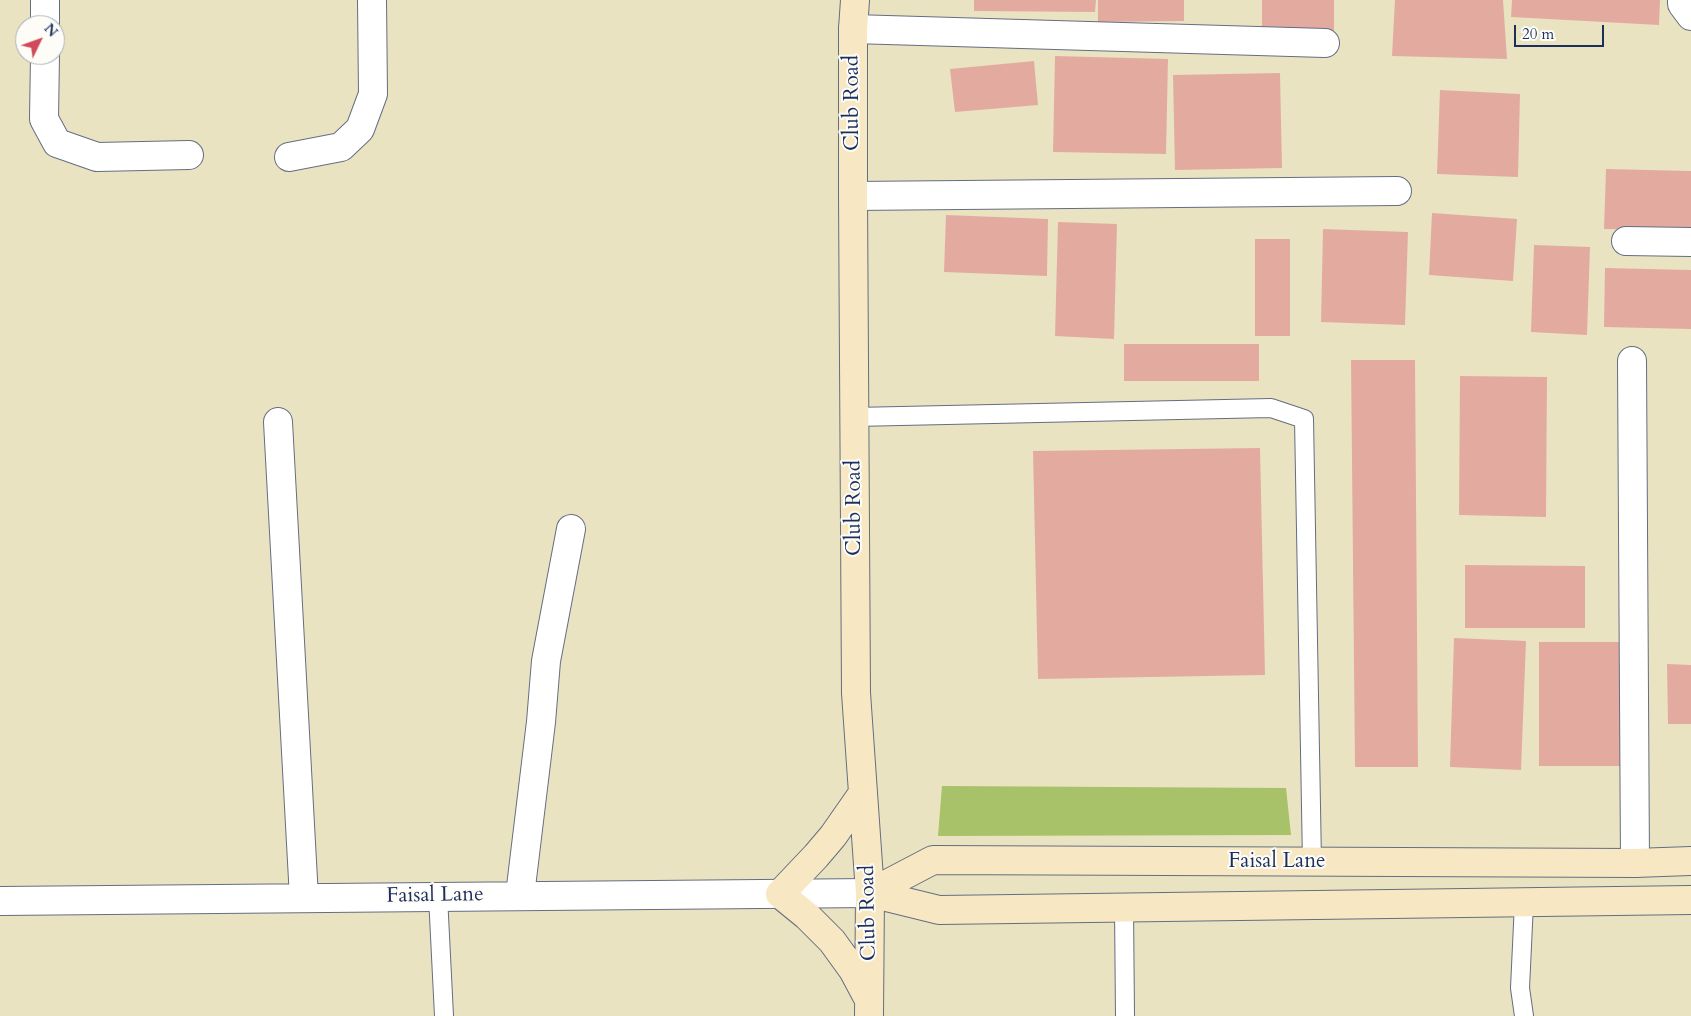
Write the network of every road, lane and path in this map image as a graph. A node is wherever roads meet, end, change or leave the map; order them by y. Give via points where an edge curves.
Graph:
1 (45, 0) edge
2 (372, 0) edge
3 (855, 0) edge
4 (1682, 0) edge
5 (45, 15) edge
6 (1691, 16) edge
7 (853, 29) junction
8 (1325, 43) dead end
9 (44, 65) edge
10 (188, 155) dead end
11 (290, 157) dead end
12 (1397, 191) dead end
13 (853, 196) junction
14 (1626, 241) dead end
15 (1691, 242) edge
16 (1632, 360) dead end
17 (854, 417) junction
18 (278, 422) dead end
19 (571, 529) dead end
20 (863, 792) junction
21 (1691, 861) edge
22 (1312, 862) junction
23 (1635, 863) junction
24 (870, 893) junction
25 (780, 894) junction
26 (520, 895) junction
27 (438, 896) junction
28 (304, 898) junction
29 (1691, 900) edge
30 (0, 901) edge
31 (1524, 903) junction
32 (1124, 908) junction
33 (869, 1009) edge
34 (444, 1016) edge
35 (1126, 1016) edge
36 (1524, 1016) edge

1 - 5 street
2 - 11 street via 373,94 360,129 340,147
3 - 7 main road, Club Road
4 - 6 street
7 - 8 street
7 - 13 main road, Club Road
9 - 10 street via 44,119 57,144 97,157
12 - 13 street
13 - 17 main road, Club Road
14 - 15 street
16 - 23 street
17 - 20 main road, Club Road via 856,693
17 - 22 lane via 1271,408 1304,419
18 - 28 street
19 - 26 street via 546,660 542,722
20 - 24 main road, Club Road
20 - 25 main road via 828,842
21 - 23 main road, Faisal Lane
22 - 23 main road, Faisal Lane
22 - 24 main road, Faisal Lane via 933,860
24 - 25 street, Faisal Lane
24 - 32 main road, Faisal Lane via 939,910
24 - 33 main road, Club Road
25 - 26 street, Faisal Lane
25 - 33 main road via 832,941 853,970
26 - 27 street, Faisal Lane
27 - 28 street, Faisal Lane
27 - 34 lane
28 - 30 street, Faisal Lane
29 - 31 main road, Faisal Lane
31 - 32 main road, Faisal Lane
31 - 36 lane via 1520,988
32 - 35 lane

